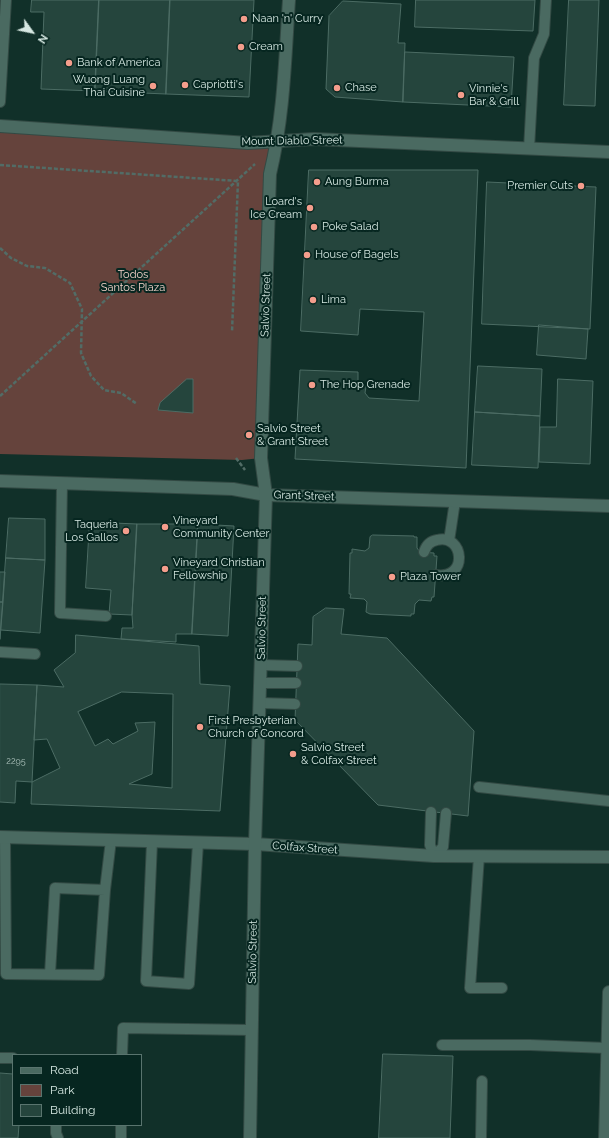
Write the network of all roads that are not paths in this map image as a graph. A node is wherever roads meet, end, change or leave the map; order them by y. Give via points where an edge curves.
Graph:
1 (6, 0) edge
2 (289, 0) edge
3 (546, 0) edge
4 (0, 102) edge
5 (0, 126) edge
6 (278, 141) junction
7 (529, 149) junction
8 (609, 152) edge
9 (0, 481) edge
10 (62, 483) junction
11 (266, 495) junction
12 (455, 501) junction
13 (609, 506) edge
14 (449, 541) junction
15 (424, 552) dead end
16 (436, 575) dead end
17 (106, 616) dead end
18 (0, 652) edge
19 (35, 654) dead end
20 (262, 665) junction
21 (297, 666) dead end
22 (261, 683) junction
23 (296, 683) dead end
24 (260, 703) junction
25 (295, 704) dead end
26 (479, 787) dead end
27 (609, 801) edge
28 (431, 812) dead end
29 (446, 813) dead end
30 (2, 837) edge
31 (110, 840) junction
32 (152, 842) junction
33 (198, 843) junction
34 (255, 844) junction
35 (434, 856) junction
36 (479, 856) junction
37 (609, 857) edge
38 (105, 890) junction
39 (50, 974) junction
40 (502, 988) dead end
41 (609, 992) edge
42 (609, 1022) edge
43 (251, 1030) junction
44 (442, 1045) dead end
45 (607, 1048) junction
46 (122, 1054) edge
47 (0, 1058) edge
48 (12, 1058) edge
49 (482, 1081) dead end
50 (56, 1126) edge
51 (121, 1126) edge
52 (58, 1138) edge
53 (121, 1138) edge
54 (250, 1138) edge
55 (481, 1138) edge
56 (605, 1138) edge

1 - 4 lane
2 - 6 street, Salvio Street
3 - 7 lane via 544,34 534,58
5 - 6 street, Mount Diablo Street via 248,143
6 - 7 street, Mount Diablo Street via 314,139
6 - 11 street, Salvio Street via 270,174 261,458
7 - 8 street, Mount Diablo Street
9 - 10 street, Grant Street
10 - 11 street, Grant Street via 233,489
10 - 17 lane via 60,613
11 - 12 street, Grant Street
11 - 20 street, Salvio Street
12 - 13 street, Grant Street
12 - 14 lane
14 - 15 lane via 434,541
14 - 16 lane via 458,549 459,562 448,574
18 - 19 lane
20 - 21 lane
20 - 22 street, Salvio Street
22 - 23 lane
22 - 24 street, Salvio Street
24 - 25 lane
24 - 34 street, Salvio Street
26 - 27 lane
28 - 35 lane via 430,845
29 - 35 lane via 443,847
30 - 31 street, Colfax Street
30 - 39 lane via 6,974
31 - 32 street, Colfax Street
31 - 38 lane
32 - 33 street, Colfax Street
32 - 33 lane via 146,981 189,984
33 - 34 street, Colfax Street
34 - 35 street, Colfax Street
34 - 43 street, Salvio Street
35 - 36 street, Colfax Street
36 - 37 street, Colfax Street
36 - 40 lane via 470,988
38 - 39 lane via 99,975
38 - 39 lane via 55,888
41 - 42 street
42 - 45 street
43 - 46 lane via 123,1028
43 - 54 street, Salvio Street
44 - 45 lane
45 - 56 street
47 - 48 lane
49 - 55 lane
50 - 52 lane
51 - 53 lane

